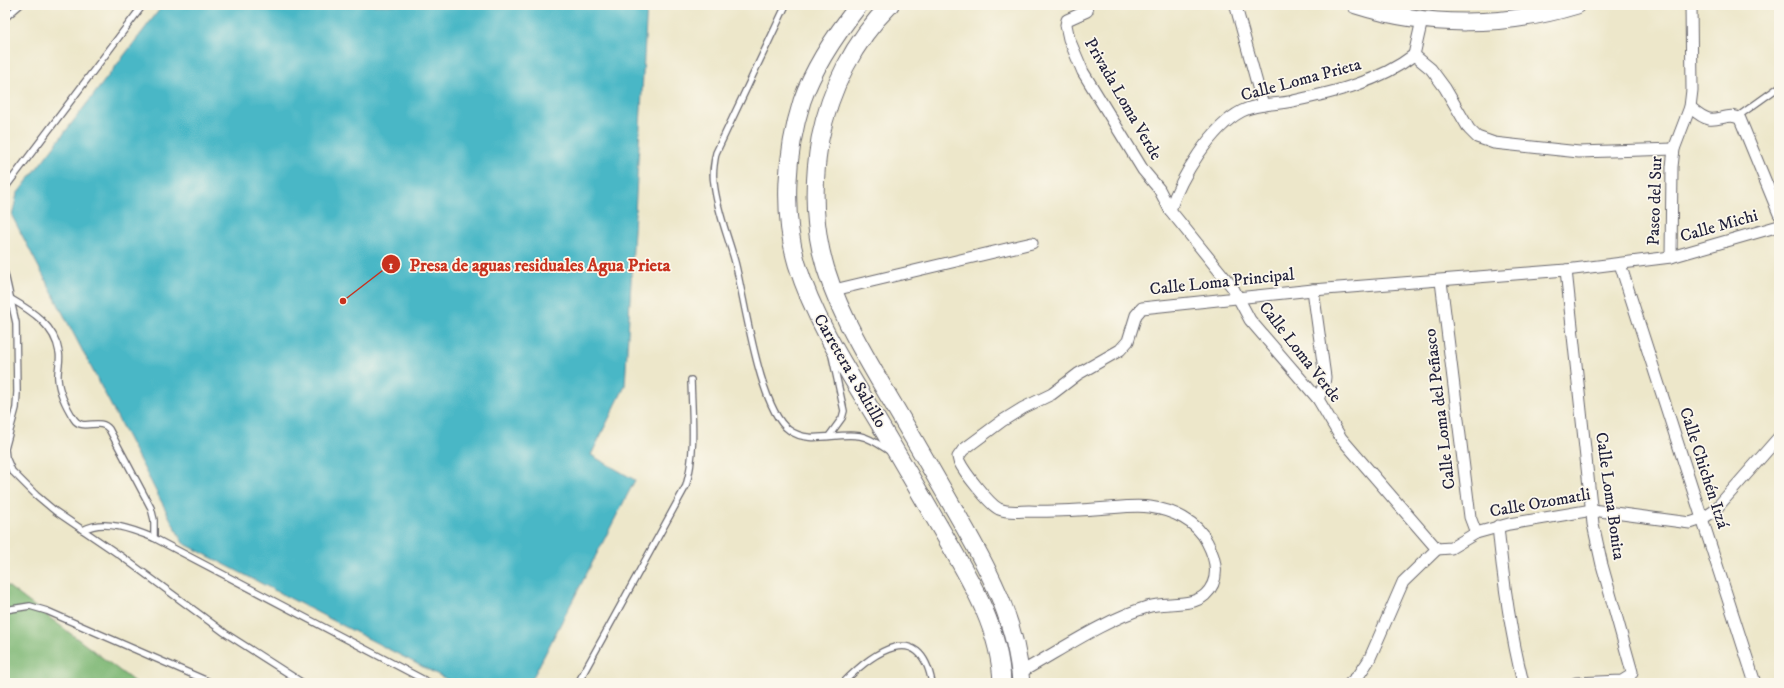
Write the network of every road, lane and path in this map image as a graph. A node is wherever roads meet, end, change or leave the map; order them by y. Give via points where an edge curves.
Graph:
1 (20, 5) edge
2 (144, 5) edge
3 (786, 5) edge
4 (859, 5) edge
5 (890, 5) edge
6 (1356, 5) edge
7 (1577, 5) edge
8 (1691, 5) edge
9 (1236, 7) dead end
10 (1087, 12) dead end
11 (5, 18) edge
12 (1422, 20) junction
13 (1414, 55) junction
14 (1779, 87) edge
15 (1263, 105) junction
16 (1690, 107) junction
17 (1737, 117) junction
18 (1674, 149) junction
19 (5, 188) edge
20 (1170, 210) junction
21 (1779, 214) edge
22 (1779, 226) edge
23 (1032, 243) dead end
24 (1671, 257) junction
25 (1620, 264) junction
26 (1566, 270) junction
27 (5, 274) edge
28 (1441, 281) junction
29 (834, 290) junction
30 (1313, 290) junction
31 (1239, 298) junction
32 (11, 299) junction
33 (829, 340) junction
34 (692, 380) dead end
35 (1318, 399) junction
36 (829, 436) junction
37 (1779, 437) edge
38 (900, 458) junction
39 (1592, 510) junction
40 (1702, 519) junction
41 (1498, 526) junction
42 (83, 530) junction
43 (1476, 533) junction
44 (154, 538) junction
45 (1437, 549) junction
46 (5, 610) edge
47 (1021, 678) edge
48 (212, 683) edge
49 (303, 683) edge
50 (430, 683) edge
51 (578, 683) edge
52 (843, 683) edge
53 (932, 683) edge
54 (1002, 683) edge
55 (1350, 683) edge
56 (1523, 683) edge
57 (1576, 683) edge
58 (1755, 683) edge

1 - 11 lane
2 - 19 lane
3 - 36 lane via 722,138 716,153 713,182 717,206 735,262 769,403 781,424 790,432 810,438
4 - 33 main road, Carretera a Saltillo via 826,51 803,100 796,125 788,176 788,208 797,264
5 - 29 main road, Carretera a Saltillo via 862,38 847,64 823,126 816,179 818,231 821,253
6 - 12 main road
7 - 12 main road via 1525,18 1494,22
8 - 16 street, Paseo del Sur
9 - 15 street
10 - 20 street, Privada Loma Verde via 1071,18 1066,23 1072,49 1083,72
12 - 13 street
13 - 15 street, Calle Loma Prieta via 1376,78 1292,101
13 - 18 street via 1431,69 1469,129 1484,140 1573,152
14 - 17 lane
15 - 20 street, Calle Loma Prieta via 1243,111 1218,131 1183,178
16 - 17 street via 1701,116 1710,119
16 - 18 street, Paseo del Sur
17 - 21 street via 1742,122
18 - 24 street, Paseo del Sur
20 - 31 street, Calle Loma Verde
22 - 24 street, Calle Michi
23 - 29 street
24 - 25 street, Calle Michi
25 - 26 street, Calle Loma Principal
25 - 40 street, Calle Chichén Itzá
26 - 28 street, Calle Loma Principal
26 - 39 street, Calle Loma Bonita
27 - 32 lane
28 - 30 street, Calle Loma Principal
28 - 43 street, Calle Loma del Peñasco via 1470,517
29 - 47 main road, Carretera a Saltillo via 863,352 989,570 1010,621
30 - 31 street, Calle Loma Principal
30 - 35 street via 1325,377
31 - 35 street, Calle Loma Verde via 1250,320
31 - 47 street, Calle Loma Principal via 1142,308 1136,315 1128,341 1120,350 1078,374 1052,394 1002,420 960,453 960,464 998,509 1050,512 1150,507 1176,514 1191,522 1206,540 1217,567 1205,595 1197,600 1149,606 1133,612 1099,628
32 - 42 lane via 16,323 17,392 16,408 5,449 6,456 12,471 23,483
32 - 44 lane via 34,314 52,334 59,350 59,388 75,421 81,424 102,423 109,429 151,508
33 - 36 lane via 844,411
33 - 38 main road, Carretera a Saltillo
34 - 51 lane via 693,451 686,486
35 - 45 street, Calle Loma Verde via 1341,438
36 - 38 lane via 860,436
37 - 40 street, Calle Ozomatli via 1714,511
38 - 54 main road, Carretera a Saltillo via 980,600 996,649
39 - 40 street, Calle Ozomatli via 1690,523
39 - 41 street, Calle Ozomatli
39 - 57 street, Calle Loma Bonita via 1602,565 1632,668 1630,676 1622,681
40 - 58 street, Calle Chichén Itzá
41 - 43 street, Calle Ozomatli
41 - 56 street via 1504,590 1514,650
42 - 44 lane via 90,526 102,525
42 - 49 lane via 225,633
43 - 45 street, Calle Ozomatli via 1451,548
44 - 50 lane
45 - 55 street via 1403,582 1369,660
46 - 48 lane via 30,606 47,611
52 - 53 lane via 857,668 876,654 893,646 906,646 917,651 924,659

